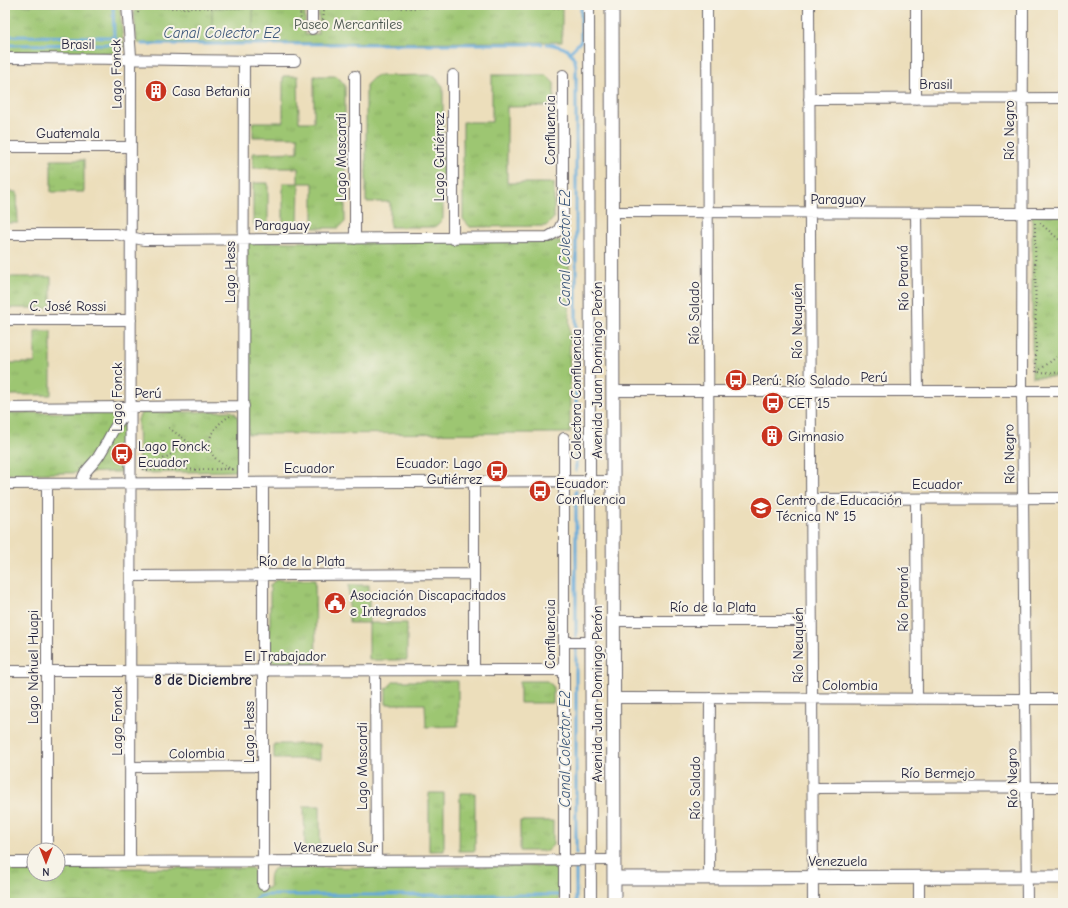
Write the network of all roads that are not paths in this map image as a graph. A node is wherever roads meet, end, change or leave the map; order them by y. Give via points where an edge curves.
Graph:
1 (127, 5) edge
2 (312, 5) edge
3 (589, 5) edge
4 (612, 5) edge
5 (707, 5) edge
6 (809, 5) edge
7 (916, 5) edge
8 (1023, 5) edge
9 (312, 24) road end
10 (5, 58) edge
11 (131, 60) junction
12 (244, 61) junction
13 (296, 61) dead end
14 (564, 75) dead end
15 (355, 76) dead end
16 (453, 76) dead end
17 (916, 98) junction
18 (1023, 98) junction
19 (1063, 98) edge
20 (809, 99) junction
21 (5, 147) edge
22 (131, 147) junction
23 (612, 212) junction
24 (707, 213) junction
25 (810, 213) junction
26 (916, 213) junction
27 (1023, 213) junction
28 (1063, 213) edge
29 (558, 231) joint
30 (5, 234) edge
31 (131, 237) junction
32 (244, 239) junction
33 (355, 239) junction
34 (453, 239) junction
35 (5, 320) edge
36 (131, 320) junction
37 (613, 391) junction
38 (708, 391) junction
39 (811, 391) junction
40 (918, 391) junction
41 (1022, 391) junction
42 (1063, 391) edge
43 (244, 406) junction
44 (131, 407) junction
45 (5, 408) edge
46 (564, 438) dead end
47 (564, 481) junction
48 (590, 481) junction
49 (613, 481) junction
50 (474, 482) junction
51 (131, 483) junction
52 (244, 483) junction
53 (263, 483) junction
54 (5, 484) edge
55 (46, 484) junction
56 (82, 484) junction
57 (1023, 498) junction
58 (1063, 498) edge
59 (812, 499) junction
60 (916, 499) junction
61 (474, 574) junction
62 (131, 576) junction
63 (263, 576) junction
64 (613, 621) junction
65 (709, 621) junction
66 (812, 621) junction
67 (564, 642) junction
68 (590, 642) junction
69 (47, 670) junction
70 (131, 670) junction
71 (263, 670) junction
72 (375, 670) junction
73 (474, 670) junction
74 (564, 670) junction
75 (5, 671) edge
76 (613, 698) junction
77 (710, 698) junction
78 (812, 698) junction
79 (917, 699) junction
80 (1025, 699) junction
81 (1063, 699) edge
82 (263, 766) junction
83 (131, 767) junction
84 (1026, 787) junction
85 (1063, 787) edge
86 (813, 788) junction
87 (47, 842) edge
88 (564, 860) junction
89 (590, 860) junction
90 (614, 860) junction
91 (263, 861) junction
92 (376, 861) junction
93 (5, 862) edge
94 (26, 862) edge
95 (66, 862) edge
96 (130, 862) junction
97 (709, 877) junction
98 (814, 877) junction
99 (919, 877) junction
100 (1027, 877) junction
101 (1063, 877) edge
102 (614, 878) junction
103 (263, 885) dead end
104 (564, 903) edge
105 (591, 903) edge
106 (614, 903) edge
107 (813, 903) edge
108 (919, 903) edge
109 (1027, 903) edge

1 - 11 street, Lago Fonck
2 - 9 street
3 - 48 street, Colectora Confluencia
4 - 23 main road, Avenida Juan Domingo Perón
5 - 24 street, Río Salado
6 - 20 street, Río Neuquén
7 - 17 street
8 - 18 street, Río Negro
10 - 11 street, Brasil
11 - 12 street, Brasil
11 - 22 street, Lago Fonck
12 - 13 street, Brasil
12 - 32 street, Lago Hess
14 - 29 street, Confluencia via 564,221
15 - 33 street, Lago Mascardi
16 - 34 street, Lago Gutiérrez
17 - 18 street, Brasil
17 - 20 street, Brasil
18 - 19 street, Brasil
18 - 27 street, Río Negro
20 - 25 street, Río Neuquén
21 - 22 street, Guatemala
22 - 31 street, Lago Fonck
23 - 24 street, Paraguay
23 - 37 main road, Avenida Juan Domingo Perón
24 - 25 street, Paraguay
24 - 38 street, Río Salado
25 - 26 street, Paraguay
25 - 39 street, Río Neuquén
26 - 27 street, Paraguay
26 - 40 street, Río Paraná
27 - 28 street, Paraguay
27 - 41 street, Río Negro
29 - 34 street, Paraguay via 548,238
30 - 31 street, Paraguay via 116,234
31 - 32 street, Paraguay via 144,240
31 - 36 street, Lago Fonck
32 - 33 street, Paraguay
32 - 43 street, Lago Hess
33 - 34 street, Paraguay
35 - 36 street, C. José Rossi
36 - 44 street, Lago Fonck
37 - 38 street, Perú
37 - 49 main road, Avenida Juan Domingo Perón
38 - 39 street, Perú
38 - 65 street, Río Salado
39 - 40 street, Perú
39 - 59 street, Río Neuquén
40 - 41 street, Perú
41 - 42 street, Perú
41 - 57 street, Río Negro
43 - 44 street, Perú
43 - 52 street, Lago Hess
44 - 45 street, Perú
44 - 51 street, Lago Fonck
44 - 56 street via 117,422 99,456 83,475
46 - 47 street, Confluencia
47 - 48 street, Ecuador
47 - 50 street, Ecuador
47 - 67 street, Confluencia
48 - 49 street, Ecuador
48 - 68 street, Colectora Confluencia
49 - 64 main road, Avenida Juan Domingo Perón
50 - 53 street, Ecuador
50 - 61 street
51 - 52 street, Ecuador
51 - 56 street, Ecuador
51 - 62 street, Lago Fonck
52 - 53 street, Ecuador
53 - 63 street, Lago Hess
54 - 55 street, Ecuador
55 - 56 street, Ecuador
55 - 69 street, Lago Nahuel Huapi
57 - 58 street, Ecuador
57 - 60 street, Ecuador
57 - 80 street, Río Negro
59 - 60 street, Ecuador
59 - 66 street, Río Neuquén
60 - 79 street, Río Paraná
61 - 63 street, Río de la Plata
61 - 73 street
62 - 63 street, Río de la Plata
62 - 70 street, Lago Fonck
63 - 71 street, Lago Hess
64 - 65 street, Río de la Plata
64 - 76 main road, Avenida Juan Domingo Perón
65 - 66 street, Río de la Plata
66 - 78 street, Río Neuquén
67 - 68 street
67 - 74 street, Confluencia
68 - 89 street, Colectora Confluencia
69 - 70 street, El Trabajador
69 - 75 street, El Trabajador
69 - 87 street, Lago Nahuel Huapi
70 - 71 street, El Trabajador
70 - 83 street, Lago Fonck
71 - 72 street, El Trabajador
71 - 82 street, Lago Hess
72 - 73 street, El Trabajador
72 - 92 street, Lago Mascardi
73 - 74 street, El Trabajador
74 - 88 street, Confluencia
76 - 77 street, Colombia
76 - 90 main road, Avenida Juan Domingo Perón
77 - 78 street, Colombia
77 - 97 street, Río Salado
78 - 79 street, Colombia
78 - 86 street, Río Neuquén
79 - 80 street, Colombia
80 - 81 street, Colombia
80 - 84 street, Río Negro
82 - 83 street, Colombia
82 - 91 street, Lago Hess
83 - 96 street, Lago Fonck
84 - 85 street, Río Bermejo
84 - 86 street, Río Bermejo
84 - 100 street, Río Negro
86 - 98 street, Río Neuquén
88 - 89 street, Venezuela Sur
88 - 92 street, Venezuela Sur
88 - 104 street, Confluencia
89 - 90 street, Venezuela Sur
89 - 105 street, Colectora Confluencia
90 - 102 main road, Avenida Juan Domingo Perón
91 - 92 street, Venezuela Sur
91 - 96 street, Venezuela Sur
91 - 103 street, Lago Hess
93 - 94 street
95 - 96 street, Venezuela Sur
97 - 98 main road, Venezuela
97 - 102 main road, Venezuela
98 - 99 main road, Venezuela
98 - 107 street, Río Neuquén
99 - 100 main road, Venezuela
99 - 108 street
100 - 101 main road, Venezuela
100 - 109 street, Río Negro
102 - 106 main road, Avenida Juan Domingo Perón

